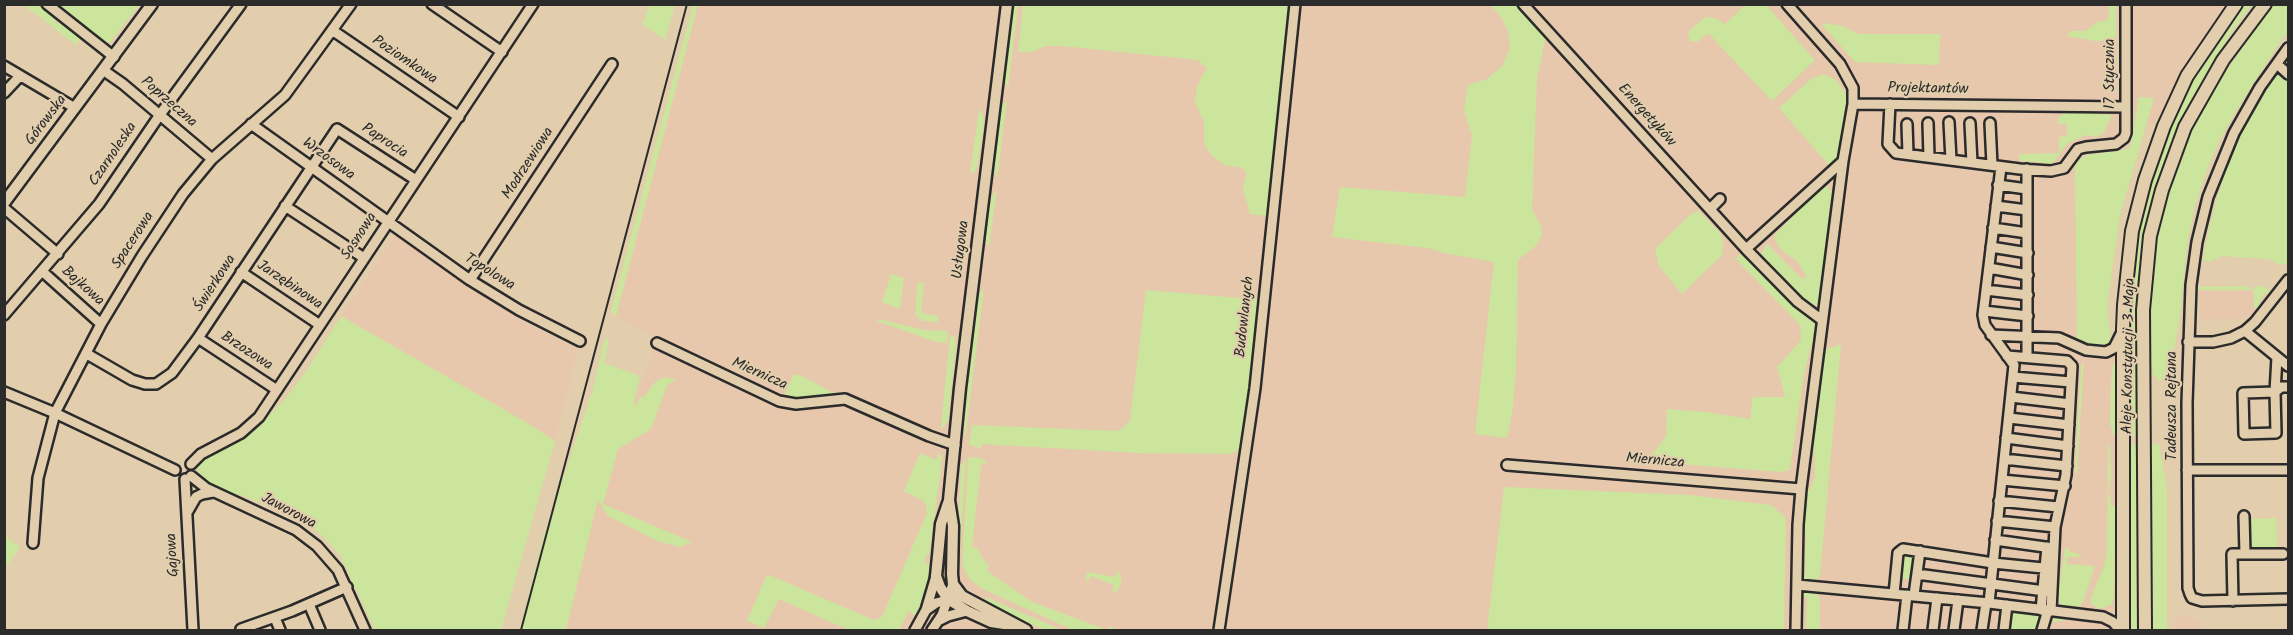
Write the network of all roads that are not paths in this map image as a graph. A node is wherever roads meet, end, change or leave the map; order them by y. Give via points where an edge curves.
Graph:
1 (47, 4) edge
2 (152, 4) edge
3 (241, 4) edge
4 (351, 4) edge
5 (432, 4) edge
6 (533, 4) edge
7 (1007, 4) edge
8 (1295, 4) edge
9 (1523, 4) edge
10 (1787, 4) edge
11 (2126, 4) edge
12 (2236, 4) edge
13 (2265, 4) edge
14 (332, 30) junction
15 (2289, 48) edge
16 (502, 52) junction
17 (114, 57) junction
18 (612, 64) dead end
19 (2277, 64) junction
20 (4, 66) edge
21 (103, 70) junction
22 (2289, 74) edge
23 (20, 76) junction
24 (4, 93) edge
25 (1853, 104) junction
26 (1890, 104) junction
27 (2126, 107) junction
28 (75, 108) junction
29 (159, 116) junction
30 (459, 117) junction
31 (1949, 122) dead end
32 (1928, 123) dead end
33 (1970, 123) dead end
34 (1990, 123) dead end
35 (251, 124) junction
36 (1907, 124) dead end
37 (337, 129) joint
38 (1908, 154) junction
39 (1929, 157) junction
40 (212, 159) junction
41 (1951, 160) junction
42 (1843, 161) junction
43 (1972, 163) junction
44 (311, 166) junction
45 (1996, 166) junction
46 (2027, 169) junction
47 (416, 180) junction
48 (1998, 185) junction
49 (2027, 189) junction
50 (1720, 199) dead end
51 (4, 203) edge
52 (285, 206) junction
53 (1996, 206) junction
54 (4, 208) edge
55 (1710, 209) junction
56 (2027, 210) junction
57 (388, 222) junction
58 (1993, 228) junction
59 (2027, 233) junction
60 (1991, 247) junction
61 (1746, 249) junction
62 (2028, 253) junction
63 (58, 254) junction
64 (364, 258) junction
65 (1989, 268) junction
66 (43, 272) junction
67 (241, 272) junction
68 (2028, 274) junction
69 (470, 280) junction
70 (2289, 280) edge
71 (1986, 290) junction
72 (2028, 295) junction
73 (1984, 311) junction
74 (4, 315) edge
75 (2028, 316) junction
76 (1822, 320) junction
77 (100, 324) junction
78 (320, 325) junction
79 (2123, 329) junction
80 (2245, 331) junction
81 (1991, 335) junction
82 (2028, 337) junction
83 (198, 338) junction
84 (580, 341) dead end
85 (2188, 342) junction
86 (657, 343) dead end
87 (87, 354) junction
88 (2007, 356) junction
89 (2027, 357) junction
90 (2277, 357) junction
91 (2289, 366) edge
92 (2013, 377) junction
93 (2071, 382) junction
94 (2289, 387) edge
95 (277, 390) junction
96 (4, 392) edge
97 (2275, 392) junction
98 (2011, 397) junction
99 (2070, 404) junction
100 (55, 413) junction
101 (2008, 418) junction
102 (2069, 425) junction
103 (2006, 438) junction
104 (955, 445) junction
105 (2068, 446) junction
106 (2004, 459) junction
107 (182, 464) junction
108 (1507, 465) dead end
109 (2067, 466) junction
110 (2187, 470) junction
111 (2289, 470) edge
112 (188, 477) junction
113 (2002, 480) junction
114 (2065, 486) junction
115 (1801, 489) junction
116 (215, 493) junction
117 (950, 500) junction
118 (2000, 501) junction
119 (2058, 507) junction
120 (187, 516) junction
121 (2244, 516) dead end
122 (1997, 521) junction
123 (2055, 526) junction
124 (1995, 540) junction
125 (33, 543) dead end
126 (2051, 547) junction
127 (1920, 551) junction
128 (2245, 554) junction
129 (2283, 554) dead end
130 (1993, 562) junction
131 (2049, 568) junction
132 (1917, 574) junction
133 (936, 576) junction
134 (953, 584) junction
135 (1991, 584) junction
136 (1797, 585) junction
137 (347, 587) junction
138 (2048, 591) junction
139 (1894, 594) junction
140 (2123, 594) junction
141 (1910, 595) junction
142 (962, 596) junction
143 (1936, 598) junction
144 (948, 599) junction
145 (2289, 599) edge
146 (1958, 600) junction
147 (2233, 601) junction
148 (1987, 603) junction
149 (309, 604) junction
150 (2007, 605) junction
151 (926, 610) junction
152 (2047, 610) junction
153 (967, 612) junction
154 (2103, 617) junction
155 (274, 618) junction
156 (938, 622) junction
157 (1015, 626) junction
158 (241, 629) edge
159 (193, 630) edge
160 (280, 630) edge
161 (320, 630) edge
162 (365, 630) edge
163 (915, 630) edge
164 (932, 630) edge
165 (1026, 630) edge
166 (1219, 630) edge
167 (1796, 630) edge
168 (1903, 630) edge
169 (1933, 630) edge
170 (1954, 630) edge
171 (1982, 630) edge
172 (2004, 630) edge
173 (2042, 630) edge
174 (2122, 630) edge
175 (2145, 630) edge

1 - 17 street
2 - 17 street, Górowska
3 - 29 street, Czarnoleska
4 - 14 street, Spacerowa
5 - 16 street
6 - 16 street, Sosnowa
7 - 104 street, Usługowa
8 - 166 street, Budowlanych via 1255,388
9 - 55 street, Energetyków
10 - 25 street via 1848,75
11 - 27 street, 17 Stycznia
12 - 79 main road, Aleje Konstytucji 3 Maja via 2187,76 2145,180 2132,231
13 - 175 main road, Aleje Konstytucji 3 Maja via 2223,60 2185,127 2150,236 2143,310
14 - 30 street, Poziomkowa
14 - 35 street, Spacerowa via 285,95
15 - 19 street, Tadeusza Rejtana
16 - 30 street, Sosnowa
17 - 21 street, Górowska
18 - 69 street, Modrzewiowa
19 - 22 street
19 - 85 street, Tadeusza Rejtana via 2234,133 2208,197 2192,275
20 - 23 street
21 - 28 street, Górowska
21 - 29 street, Poprzeczna
23 - 24 street
23 - 28 street
25 - 26 street, Projektantów
25 - 42 street
26 - 27 street, Projektantów
26 - 38 street via 1888,145 1896,153
27 - 46 street, 17 Stycznia via 2126,133 2121,142 2078,149 2067,166 2059,170
28 - 51 street, Górowska
29 - 40 street, Poprzeczna
29 - 63 street, Czarnoleska via 99,204
30 - 47 street, Sosnowa
31 - 41 street
32 - 39 street
33 - 43 street
34 - 45 street
35 - 40 street, Spacerowa
35 - 44 street, Wrzosowa
36 - 38 street
37 - 44 street, Świerkowa
37 - 47 street, Paprocia
38 - 39 street
39 - 41 street
40 - 77 street, Spacerowa via 183,194
41 - 43 street
42 - 61 street via 1762,227
42 - 76 street
43 - 45 street
44 - 52 street, Świerkowa
44 - 57 street, Wrzosowa
45 - 46 street
45 - 48 street
46 - 49 street
47 - 57 street, Sosnowa
48 - 49 street
48 - 53 street
49 - 56 street
50 - 55 street
52 - 64 street
52 - 67 street, Świerkowa
53 - 56 street
53 - 58 street
54 - 63 street, Bajkowa
55 - 61 street, Energetyków
56 - 59 street
57 - 64 street, Sosnowa
57 - 69 street, Topolowa
58 - 59 street
58 - 60 street
59 - 62 street
60 - 62 street
60 - 65 street
61 - 76 street, Energetyków via 1798,302
62 - 68 street
63 - 66 street, Czarnoleska
64 - 78 street, Sosnowa
65 - 68 street
65 - 71 street
66 - 74 street, Czarnoleska
66 - 77 street, Bajkowa
67 - 78 street, Jarzębinowa
67 - 83 street, Świerkowa
68 - 72 street
69 - 84 street, Topolowa
70 - 80 street, Tadeusza Rejtana
71 - 72 street
71 - 73 street
72 - 75 street
73 - 75 street
73 - 81 street
75 - 82 street
76 - 115 street
77 - 87 street, Spacerowa
78 - 95 street, Sosnowa
79 - 82 street via 2114,348 2106,352 2086,350 2059,338
79 - 140 main road, Aleje Konstytucji 3 Maja
80 - 85 street, Tadeusza Rejtana via 2213,342
80 - 90 street
81 - 82 street
81 - 88 street
82 - 89 street
83 - 87 street, Świerkowa via 172,373 156,384 132,380
83 - 95 street, Brzozowa
85 - 110 street, Tadeusza Rejtana
86 - 104 street, Miernicza via 779,401 796,404 845,399
87 - 100 street, Spacerowa
88 - 89 street
88 - 92 street via 2014,365
89 - 93 street via 2065,361 2072,366
90 - 91 street
90 - 97 street
92 - 93 street
92 - 98 street
93 - 99 street
94 - 97 street
95 - 107 street, Sosnowa via 250,426
96 - 100 street
97 - 97 street via 2243,393 2244,434 2276,433
98 - 99 street
98 - 101 street
99 - 102 street
100 - 107 street
100 - 125 street, Spacerowa via 38,478
101 - 102 street
101 - 103 street
102 - 105 street
103 - 105 street
103 - 106 street
104 - 117 street, Usługowa
105 - 109 street
106 - 109 street
106 - 113 street
107 - 112 street, Gajowa via 193,468
107 - 112 street, Jaworowa via 179,477
108 - 115 street, Miernicza
109 - 114 street
110 - 111 street, Tadeusza Rejtana
110 - 147 street, Tadeusza Rejtana via 2188,588 2196,600
112 - 116 street, Jaworowa
112 - 120 street, Gajowa
113 - 114 street
113 - 118 street
114 - 119 street
115 - 136 street
116 - 120 street via 196,497
116 - 137 street, Jaworowa via 306,537 328,557
117 - 133 street, Usługowa via 941,524
117 - 134 street, Usługowa
118 - 119 street
118 - 122 street
119 - 123 street
120 - 159 street, Gajowa
121 - 128 street
122 - 123 street
122 - 124 street
123 - 126 street
124 - 126 street
124 - 130 street
126 - 131 street
127 - 130 street
127 - 132 street
127 - 139 street via 1905,549 1898,553
128 - 129 street
128 - 147 street via 2232,554
130 - 131 street
130 - 135 street
131 - 138 street
132 - 135 street
132 - 141 street
133 - 144 street
133 - 151 street, Usługowa
134 - 142 street
134 - 144 street, Usługowa
135 - 138 street
135 - 148 street
136 - 139 street
136 - 167 street
137 - 149 street
137 - 162 street, Jaworowa
138 - 152 street
139 - 141 street
140 - 154 street via 2116,610
140 - 174 main road, Aleje Konstytucji 3 Maja
141 - 143 street
141 - 168 street
142 - 144 street
142 - 157 street
143 - 146 street
143 - 169 street
144 - 151 street
144 - 153 street
144 - 156 street, Usługowa
145 - 147 street, Tadeusza Rejtana
146 - 148 street
146 - 170 street
148 - 150 street
148 - 171 street
149 - 155 street
149 - 161 street
150 - 152 street
150 - 172 street
151 - 163 street, Usługowa
152 - 154 street
152 - 173 street
153 - 156 street via 948,615
153 - 157 street
154 - 174 street
155 - 158 street
155 - 160 street
156 - 164 street, Usługowa
157 - 165 street

